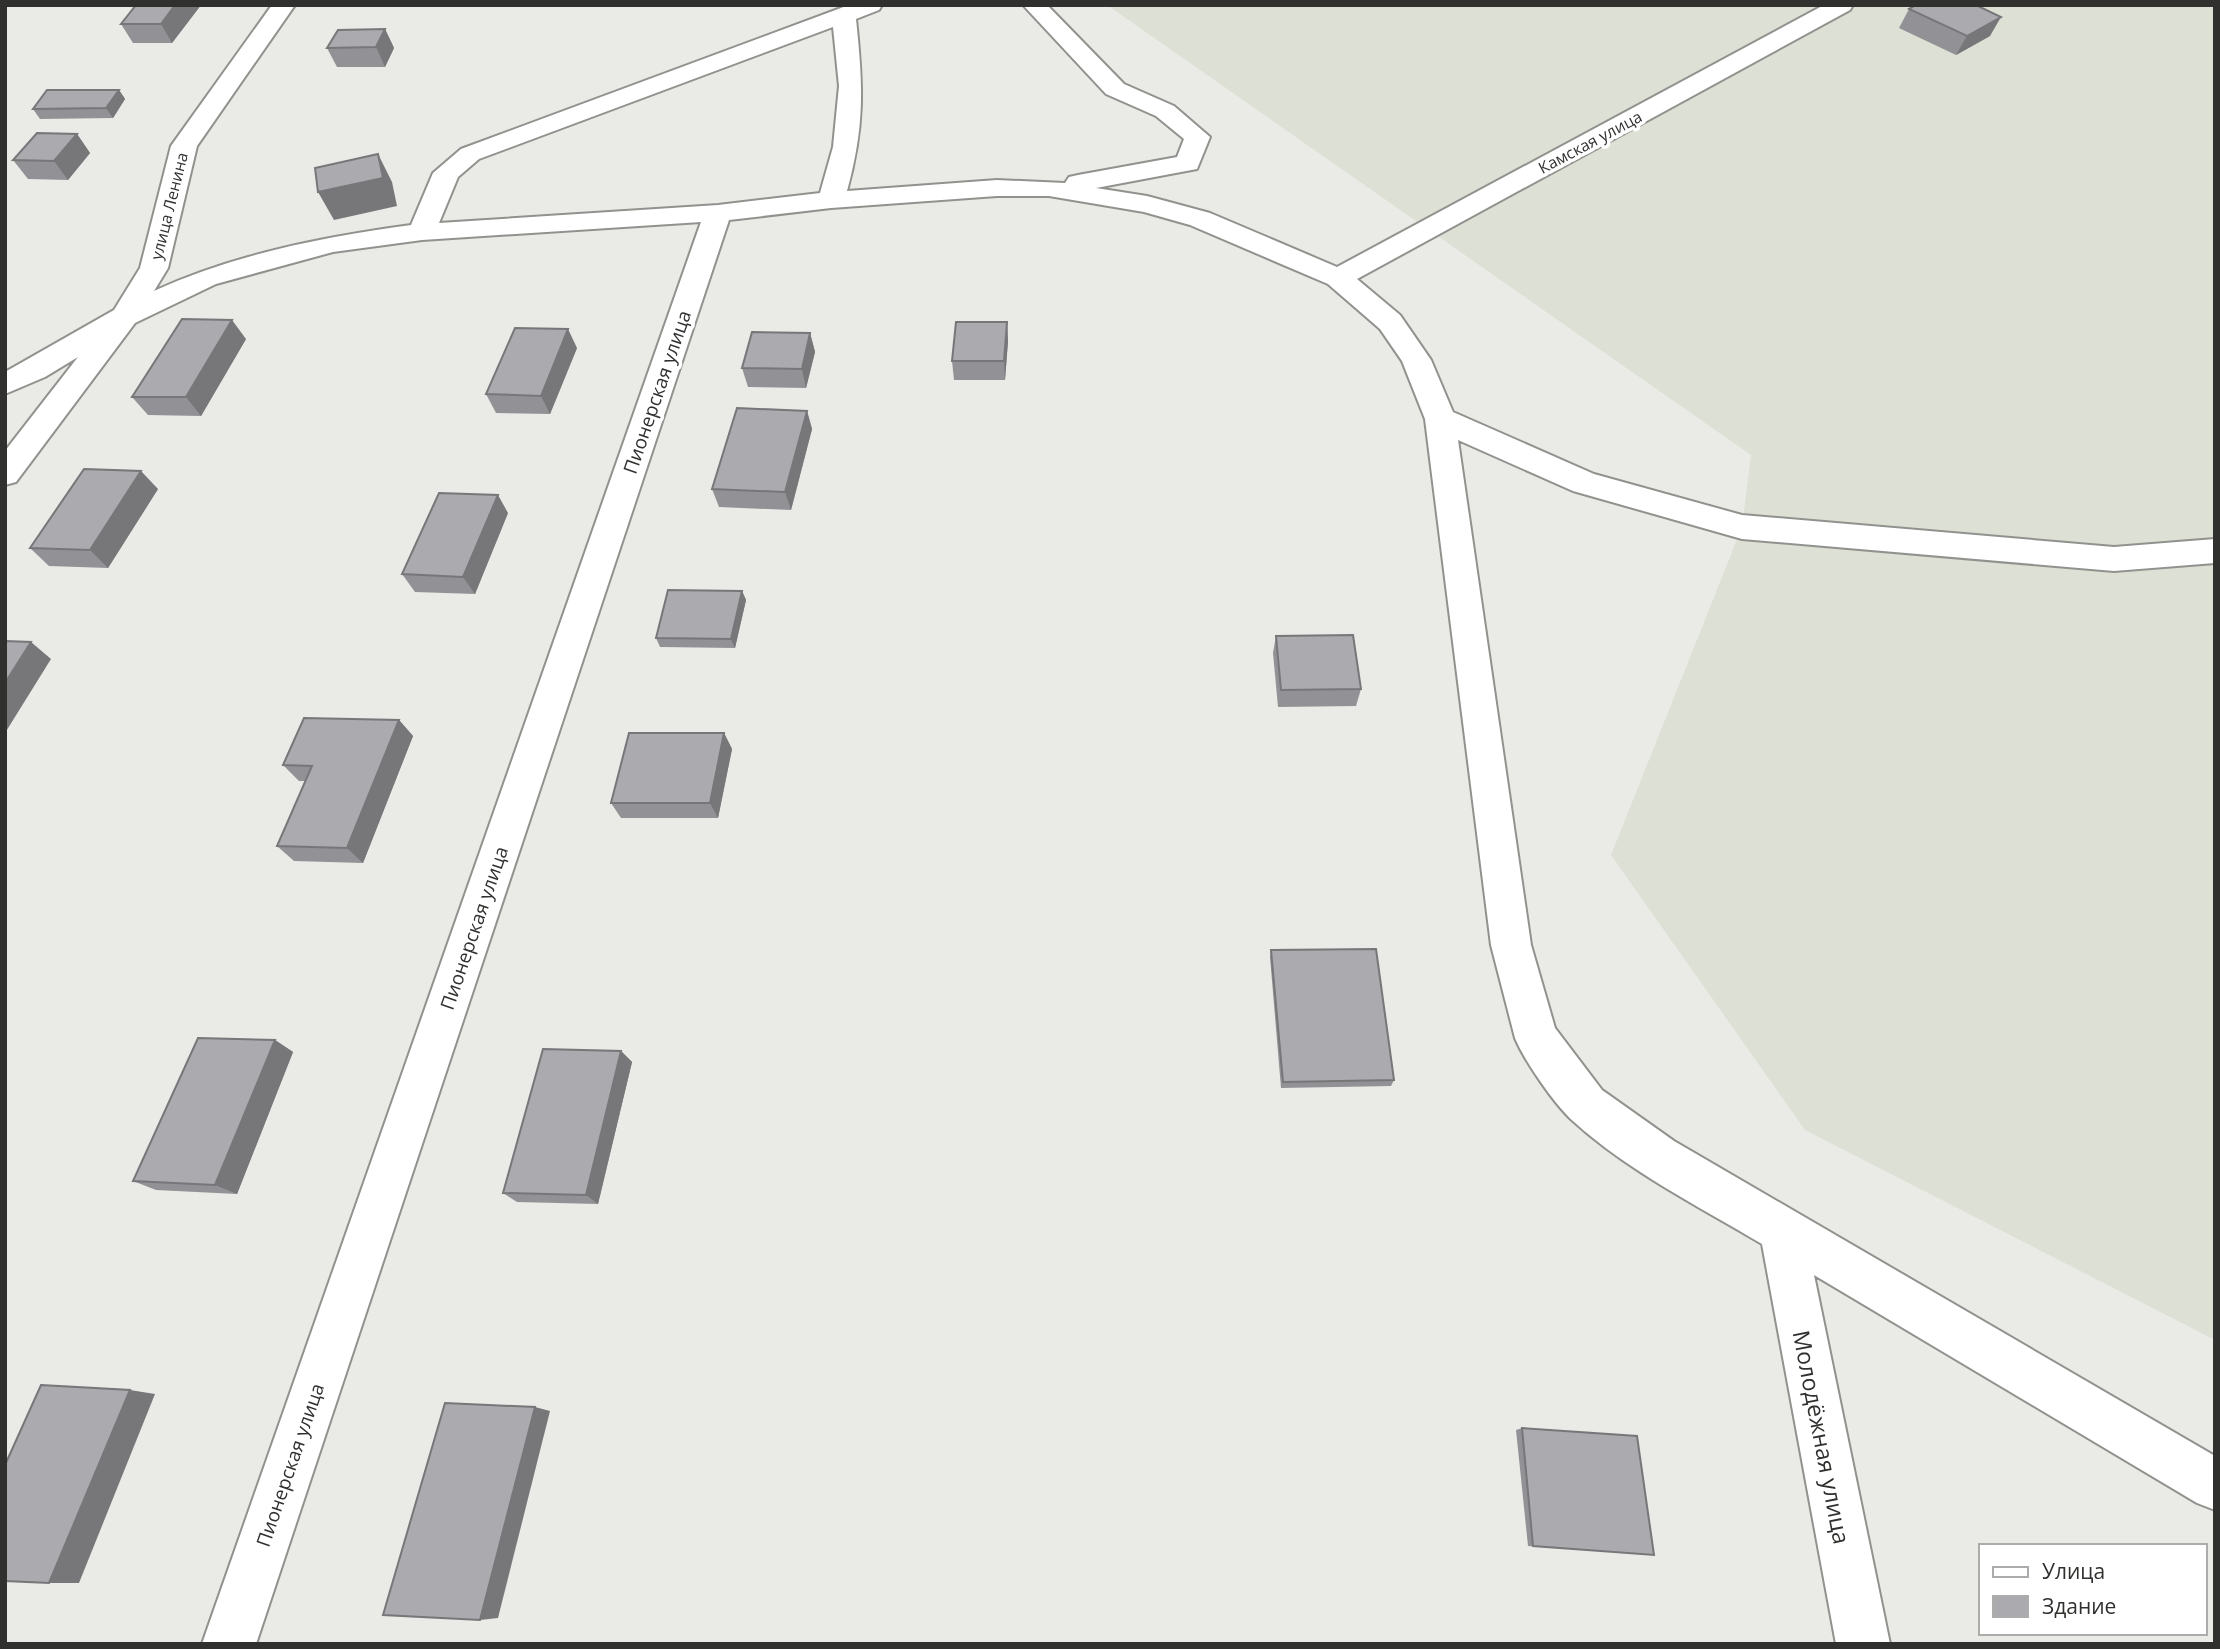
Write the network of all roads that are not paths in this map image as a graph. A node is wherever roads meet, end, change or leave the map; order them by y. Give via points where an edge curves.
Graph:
1 (284, 5) edge
2 (871, 5) edge
3 (1034, 5) edge
4 (1842, 5) edge
5 (844, 15) junction
6 (1049, 188) junction
7 (831, 200) junction
8 (719, 213) junction
9 (422, 232) junction
10 (1338, 278) junction
11 (125, 316) junction
12 (5, 384) edge
13 (1440, 419) junction
14 (5, 474) edge
15 (2215, 551) edge
16 (1782, 1230) junction
17 (2215, 1485) edge
18 (229, 1644) edge
19 (1863, 1644) edge

1 - 11 street, улица Ленина via 184,146 154,268
2 - 5 street
3 - 6 street via 1115,89 1165,111 1196,137 1188,163
4 - 10 street, Камская улица
5 - 7 street via 851,86 846,147
5 - 9 street via 470,154 446,173
6 - 7 street
6 - 10 street via 1147,204 1200,219
7 - 8 street
8 - 9 street
8 - 18 street, Пионерская улица
9 - 11 street via 332,244 206,278
10 - 13 street via 1390,322 1416,360
11 - 12 street
11 - 14 street, улица Ленина
13 - 15 street via 1584,483 1742,527 2114,559
13 - 16 street via 1511,945 1536,1038 1587,1105 1658,1157
16 - 17 street
16 - 19 street, Молодёжная улица

